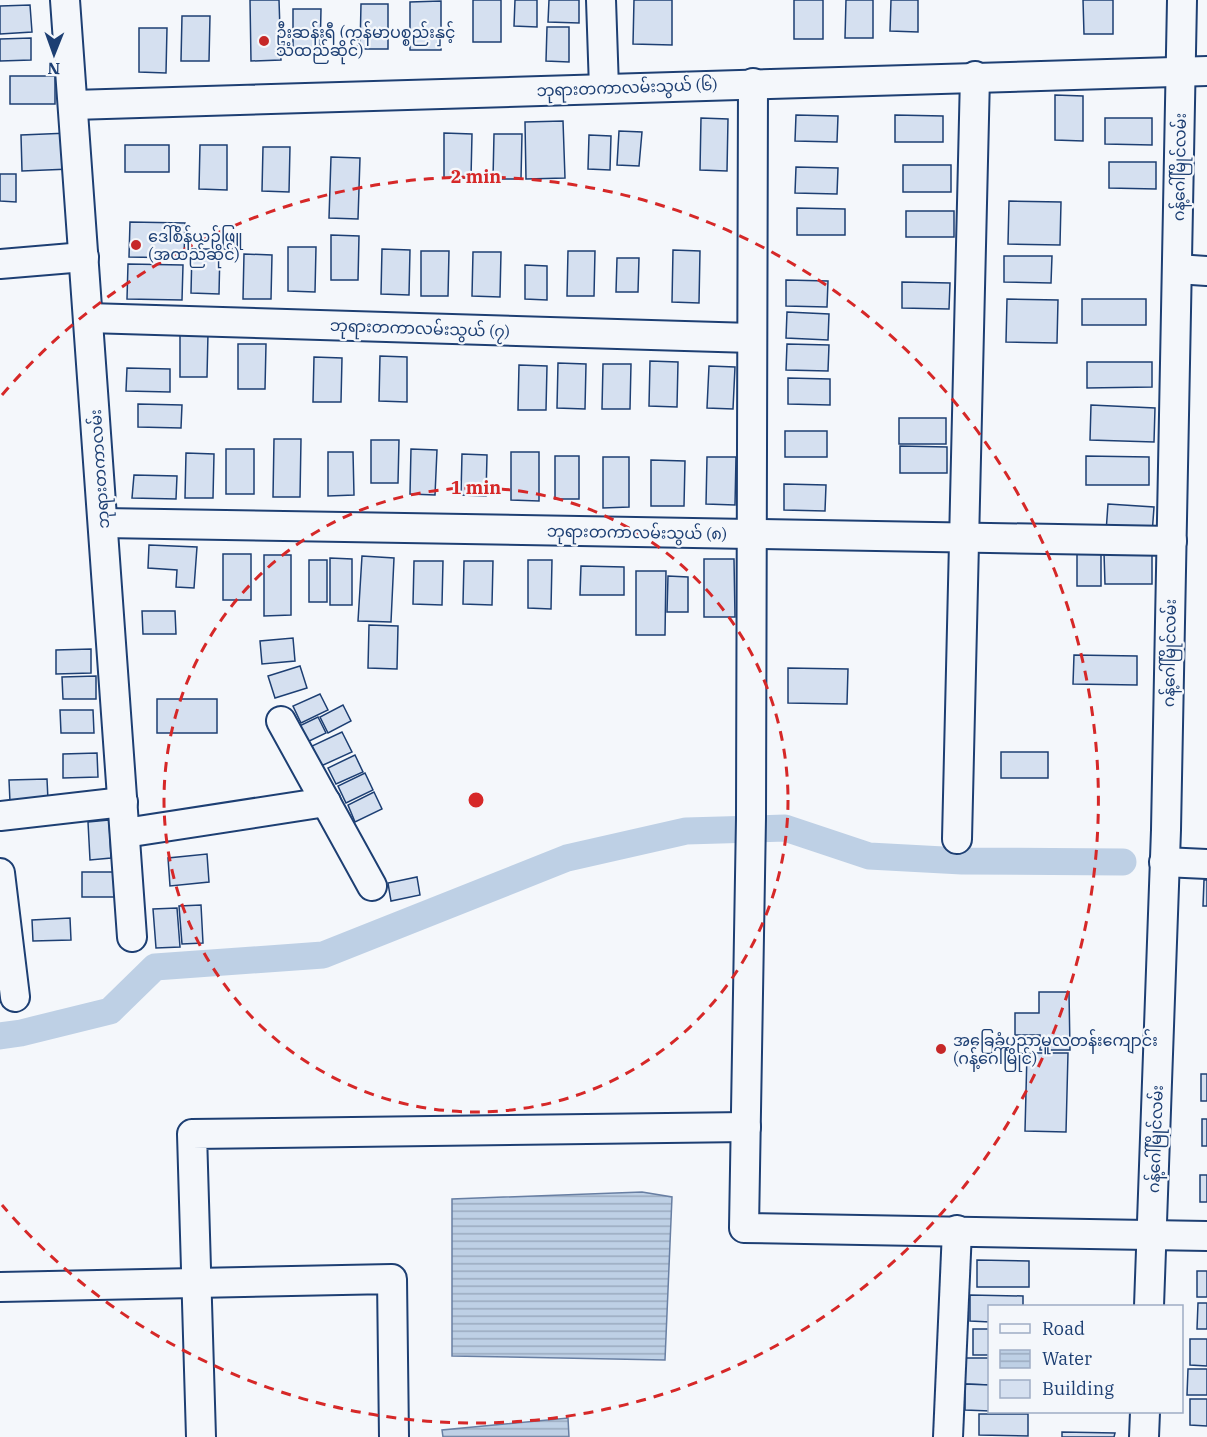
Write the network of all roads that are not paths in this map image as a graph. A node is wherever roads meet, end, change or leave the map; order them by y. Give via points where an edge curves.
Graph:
1 (65, 0) edge
2 (601, 0) edge
3 (1182, 0) edge
4 (1194, 70) edge
5 (975, 76) junction
6 (753, 83) junction
7 (604, 88) junction
8 (73, 105) junction
9 (84, 257) junction
10 (0, 264) edge
11 (1177, 269) junction
12 (1207, 271) edge
13 (88, 318) junction
14 (752, 338) junction
15 (103, 523) junction
16 (752, 534) junction
17 (964, 537) junction
18 (1172, 541) junction
19 (281, 721) dead end
20 (123, 802) junction
21 (326, 802) junction
22 (0, 816) edge
23 (125, 832) junction
24 (957, 839) dead end
25 (1165, 849) junction
26 (1207, 864) edge
27 (0, 873) edge
28 (372, 886) dead end
29 (132, 938) dead end
30 (15, 997) dead end
31 (746, 1127) junction
32 (957, 1230) junction
33 (1151, 1235) junction
34 (1207, 1236) edge
35 (198, 1282) junction
36 (0, 1287) edge
37 (1149, 1305) edge
38 (1145, 1413) edge
39 (201, 1437) edge
40 (394, 1437) edge
41 (948, 1437) edge
42 (1144, 1437) edge

1 - 8 street, ဘုရားတကာလမ်း
2 - 7 street
3 - 4 street, ဂန့်ဂေါ်မြိုင်လမ်း
4 - 5 street, ဘုရားတကာလမ်းသွယ် (၆)
4 - 11 street, ဂန့်ဂေါ်မြိုင်လမ်း
5 - 6 street, ဘုရားတကာလမ်းသွယ် (၆)
5 - 17 street
6 - 7 street, ဘုရားတကာလမ်းသွယ် (၆)
6 - 14 street
7 - 8 street, ဘုရားတကာလမ်းသွယ် (၆)
8 - 9 street, ဘုရားတကာလမ်း
9 - 10 street
9 - 13 street, ဘုရားတကာလမ်း
11 - 12 street
11 - 18 street, ဂန့်ဂေါ်မြိုင်လမ်း
13 - 14 street, ဘုရားတကာလမ်းသွယ် (၇)
13 - 15 street, ဘုရားတကာလမ်း
14 - 16 street
15 - 16 street, ဘုရားတကာလမ်းသွယ် (၈)
15 - 20 street, ဘုရားတကာလမ်း
16 - 17 street, ဘုရားတကာလမ်းသွယ် (၈)
16 - 31 street
17 - 18 street, ဘုရားတကာလမ်းသွယ် (၈)
17 - 24 street
18 - 25 street, ဂန့်ဂေါ်မြိုင်လမ်း
19 - 21 street
20 - 22 street
20 - 23 street, ဘုရားတကာလမ်း
21 - 23 street
21 - 28 street
23 - 29 street, ဘုရားတကာလမ်း
25 - 26 street
25 - 33 street, ဂန့်ဂေါ်မြိုင်လမ်း
27 - 30 street
31 - 32 street via 744,1228
31 - 35 street via 192,1134
32 - 33 street
32 - 41 street
33 - 34 street
33 - 37 street, ဂန့်ဂေါ်မြိုင်လမ်း
35 - 36 street
35 - 39 street
35 - 40 street via 392,1279
38 - 42 street

